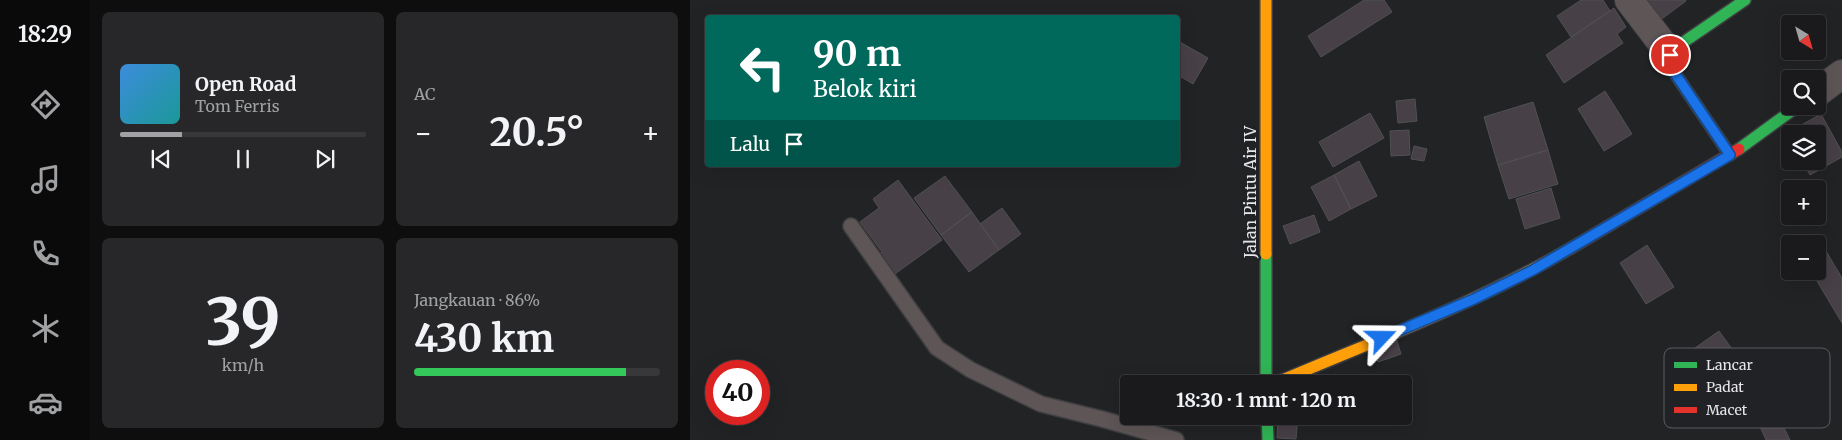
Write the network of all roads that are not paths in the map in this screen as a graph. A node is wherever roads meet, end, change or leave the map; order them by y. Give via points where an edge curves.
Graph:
1 (1266, 0) edge
2 (1629, 0) edge
3 (1745, 0) edge
4 (1670, 55) junction
5 (1842, 74) edge
6 (1826, 86) edge
7 (1786, 115) edge
8 (1730, 155) junction
9 (851, 226) dead end
10 (1266, 375) edge
11 (1294, 375) edge
12 (1267, 425) edge
13 (1176, 440) edge
14 (1268, 440) edge

1 - 10 street, Jalan Pintu Air IV
2 - 4 street
3 - 4 street via 1675,48
4 - 8 street via 1670,66
5 - 6 street
7 - 8 street
8 - 11 street via 1524,274 1474,299
9 - 13 lane via 937,348 952,359 1041,404
12 - 14 street

